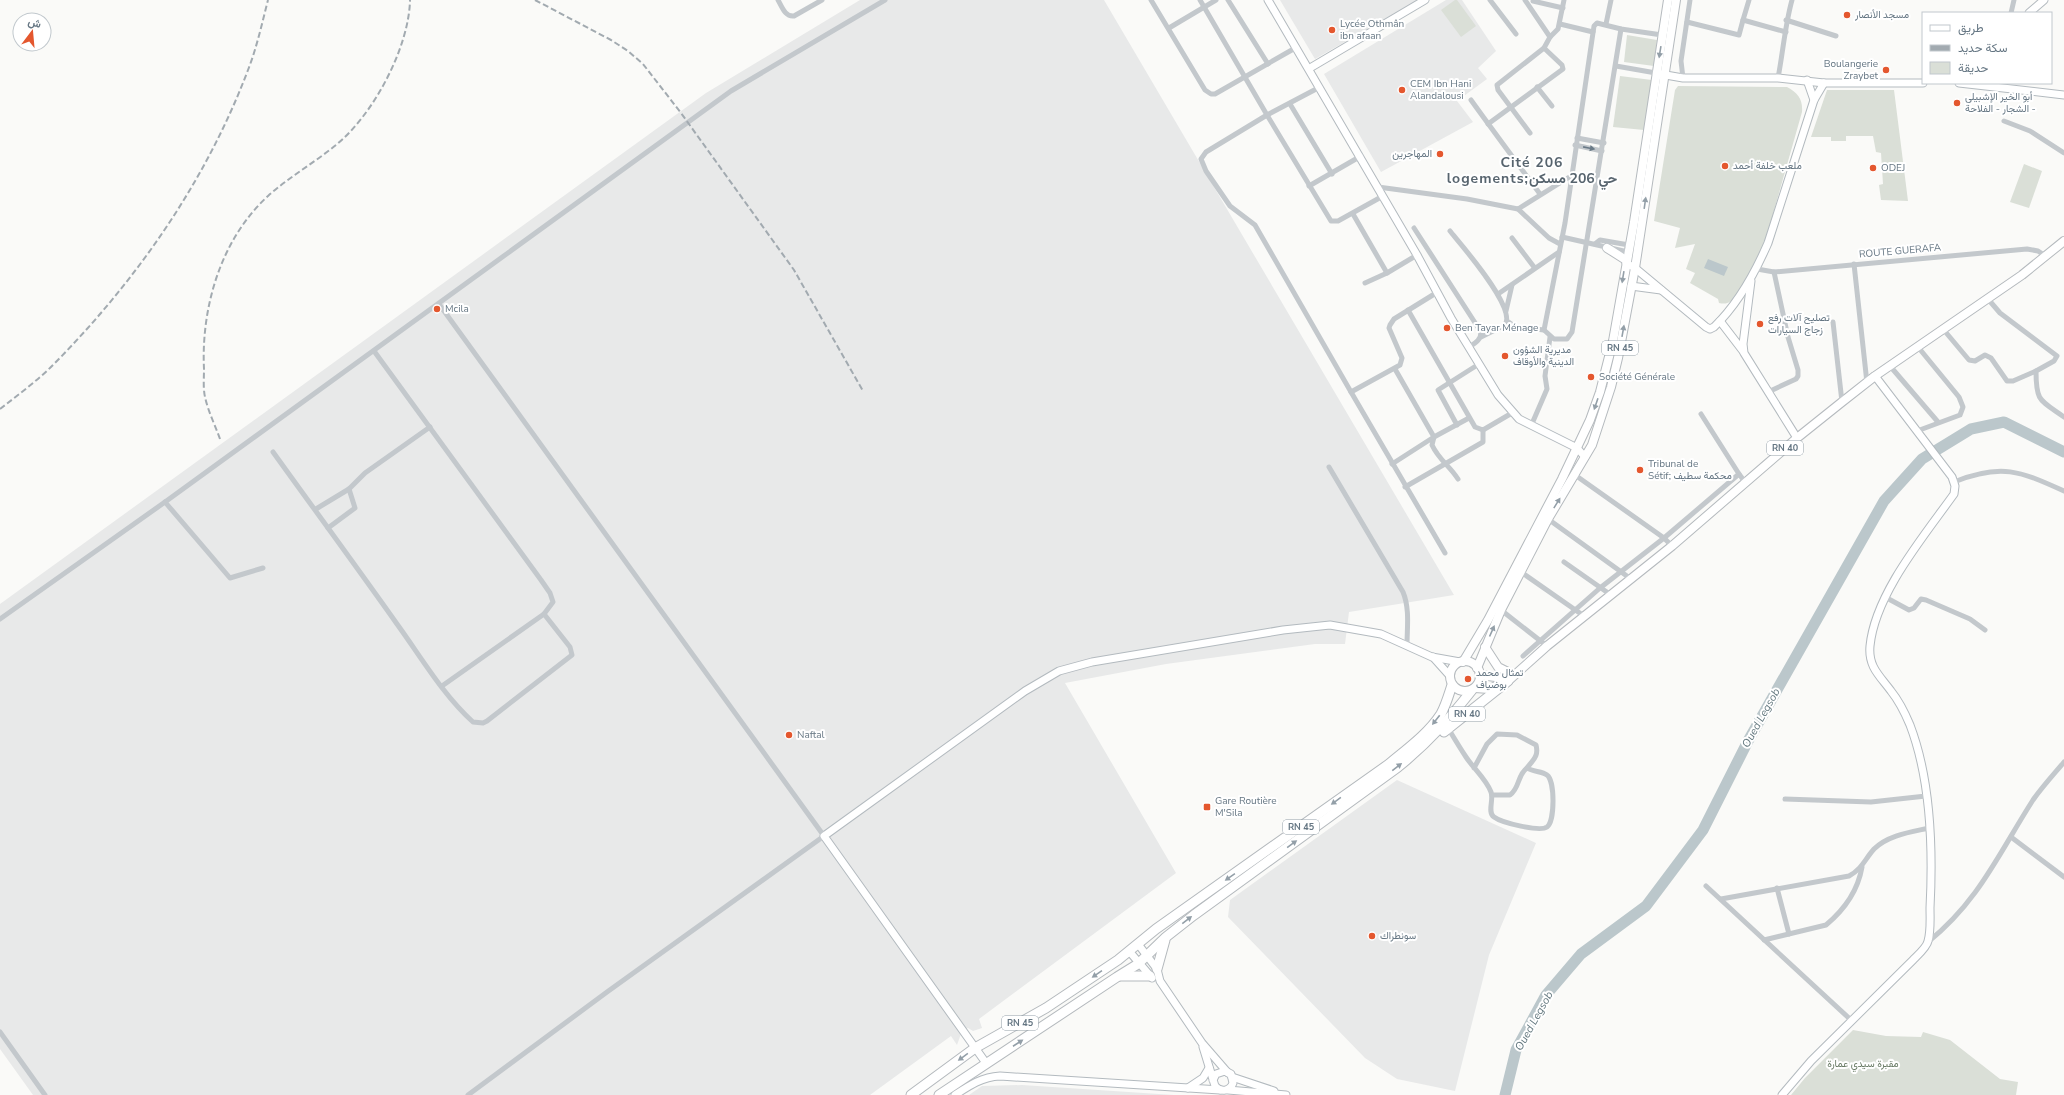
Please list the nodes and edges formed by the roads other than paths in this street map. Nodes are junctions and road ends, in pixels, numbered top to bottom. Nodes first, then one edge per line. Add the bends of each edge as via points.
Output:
1 (778, 0) edge
2 (822, 0) edge
3 (884, 0) edge
4 (1151, 0) edge
5 (1200, 0) edge
6 (1216, 0) edge
7 (1228, 0) edge
8 (1268, 0) edge
9 (1425, 0) edge
10 (1490, 0) edge
11 (1525, 0) edge
12 (1564, 0) edge
13 (1611, 0) edge
14 (1668, 0) edge
15 (1676, 0) edge
16 (1690, 0) edge
17 (1749, 0) edge
18 (1792, 0) edge
19 (2014, 0) edge
20 (2044, 0) edge
21 (1533, 1) edge
22 (1204, 7) junction
23 (1563, 8) junction
24 (2011, 12) edge
25 (2030, 12) edge
26 (1743, 20) junction
27 (1786, 20) junction
28 (1687, 22) junction
29 (1560, 24) junction
30 (1606, 24) junction
31 (1169, 28) junction
32 (1621, 29) junction
33 (1593, 32) junction
34 (1786, 32) junction
35 (1516, 34) dead end
36 (1662, 35) junction
37 (1836, 36) dead end
38 (1550, 37) junction
39 (1297, 47) junction
40 (1544, 48) junction
41 (1268, 64) junction
42 (1616, 66) junction
43 (1310, 68) junction
44 (1660, 74) junction
45 (1244, 77) junction
46 (1683, 78) junction
47 (1778, 78) junction
48 (1807, 80) junction
49 (1824, 83) junction
50 (1922, 83) edge
51 (1968, 84) edge
52 (1320, 87) junction
53 (1537, 87) junction
54 (2064, 95) edge
55 (1471, 100) dead end
56 (1814, 100) junction
57 (1290, 104) junction
58 (1552, 106) dead end
59 (1511, 107) junction
60 (1267, 115) junction
61 (2004, 121) dead end
62 (1488, 124) junction
63 (1530, 133) dead end
64 (1577, 138) junction
65 (1604, 143) junction
66 (1575, 146) junction
67 (1602, 151) junction
68 (2064, 153) edge
69 (1361, 156) junction
70 (1332, 174) junction
71 (1571, 176) junction
72 (1309, 186) junction
73 (1378, 188) junction
74 (1540, 194) junction
75 (1383, 196) junction
76 (1518, 209) junction
77 (1353, 214) junction
78 (1414, 228) dead end
79 (1450, 231) dead end
80 (1562, 237) junction
81 (1512, 238) dead end
82 (2064, 241) edge
83 (1588, 243) junction
84 (1560, 244) junction
85 (1594, 244) junction
86 (1606, 248) joint
87 (1559, 252) junction
88 (1418, 255) junction
89 (1627, 255) junction
90 (2044, 255) junction
91 (1854, 264) junction
92 (1534, 267) junction
93 (1635, 268) junction
94 (1757, 269) junction
95 (1774, 272) junction
96 (1388, 273) junction
97 (1751, 279) junction
98 (1364, 283) dead end
99 (1512, 285) junction
100 (1631, 286) junction
101 (1661, 290) junction
102 (1436, 293) junction
103 (1498, 294) junction
104 (1988, 299) junction
105 (440, 304) junction
106 (1408, 310) junction
107 (1506, 311) junction
108 (1507, 321) junction
109 (1720, 321) junction
110 (1833, 322) dead end
111 (1943, 329) junction
112 (1544, 330) junction
113 (1481, 336) junction
114 (1550, 337) junction
115 (1469, 347) junction
116 (1918, 347) junction
117 (374, 351) junction
118 (1744, 352) junction
119 (1478, 364) junction
120 (1890, 366) junction
121 (1395, 369) junction
122 (2036, 371) junction
123 (1875, 376) junction
124 (1449, 382) junction
125 (1867, 383) junction
126 (1350, 392) junction
127 (1768, 392) junction
128 (1842, 402) junction
129 (1512, 413) junction
130 (1701, 414) dead end
131 (2064, 417) edge
132 (1469, 418) junction
133 (1938, 422) junction
134 (1457, 425) junction
135 (1530, 426) junction
136 (430, 427) junction
137 (1483, 430) junction
138 (1917, 430) junction
139 (1434, 437) junction
140 (1797, 438) junction
141 (1577, 448) junction
142 (273, 452) dead end
143 (1585, 457) junction
144 (1392, 464) junction
145 (1444, 464) junction
146 (1328, 467) dead end
147 (1575, 474) junction
148 (1739, 474) junction
149 (1458, 479) dead end
150 (1745, 482) junction
151 (1954, 482) junction
152 (1405, 487) junction
153 (349, 489) junction
154 (2064, 491) edge
155 (165, 502) junction
156 (1705, 504) junction
157 (316, 509) junction
158 (1711, 513) junction
159 (1548, 519) junction
160 (328, 528) junction
161 (1664, 538) junction
162 (1672, 546) junction
163 (1445, 553) dead end
164 (1564, 562) dead end
165 (263, 568) dead end
166 (1622, 571) junction
167 (1521, 572) junction
168 (1631, 579) junction
169 (1600, 588) junction
170 (1611, 595) junction
171 (1885, 597) junction
172 (1576, 609) junction
173 (1501, 610) junction
174 (544, 614) junction
175 (1584, 616) junction
176 (0, 619) edge
177 (1985, 630) dead end
178 (1544, 643) junction
179 (1407, 645) junction
180 (1485, 647) junction
181 (1523, 656) dead end
182 (1432, 657) junction
183 (1461, 662) junction
184 (1479, 671) junction
185 (1513, 675) junction
186 (1451, 681) junction
187 (442, 686) junction
188 (1474, 689) junction
189 (1448, 728) junction
190 (1425, 746) junction
191 (2064, 762) edge
192 (1474, 768) junction
193 (1527, 768) junction
194 (1492, 796) junction
195 (1926, 796) junction
196 (1785, 799) dead end
197 (1929, 828) junction
198 (824, 836) junction
199 (2011, 837) junction
200 (1862, 868) junction
201 (2064, 877) edge
202 (1706, 886) dead end
203 (1777, 888) junction
204 (1721, 899) junction
205 (1789, 934) junction
206 (1166, 937) junction
207 (1764, 940) junction
208 (1928, 942) junction
209 (1138, 944) junction
210 (1128, 951) junction
211 (1148, 956) junction
212 (1138, 964) junction
213 (1157, 969) junction
214 (1150, 976) junction
215 (1117, 977) junction
216 (1160, 981) junction
217 (1851, 1020) junction
218 (0, 1032) edge
219 (1202, 1043) junction
220 (976, 1048) junction
221 (986, 1063) junction
222 (1209, 1068) junction
223 (1230, 1075) junction
224 (1213, 1080) junction
225 (1187, 1089) junction
226 (1225, 1091) edge
227 (45, 1095) edge
228 (468, 1095) edge
229 (911, 1095) edge
230 (939, 1095) edge
231 (955, 1095) edge
232 (1285, 1095) edge
233 (1782, 1095) edge

1 - 2 street via 790,17
3 - 105 street via 731,91
4 - 31 street
5 - 22 street
6 - 22 street
7 - 41 street
8 - 39 street
9 - 43 street
10 - 35 street
11 - 38 street
12 - 23 street
13 - 30 street
14 - 36 main road, RN 45
15 - 44 main road, RN 45
16 - 28 street
17 - 26 street
18 - 27 street
19 - 24 street
20 - 25 street
21 - 23 street
22 - 31 street
22 - 45 street
23 - 29 street
26 - 28 street via 1739,35
26 - 34 street
27 - 34 street
27 - 37 street
28 - 46 street via 1681,61
29 - 33 street
29 - 38 street
30 - 32 street
30 - 33 street via 1595,24
31 - 45 street via 1207,93 1215,94
32 - 36 street
32 - 42 street
33 - 64 street
34 - 47 street
36 -> 44 main road, RN 45
38 - 40 street
39 - 41 street
39 - 43 street
40 - 53 street via 1563,67
40 - 59 street via 1498,83 1498,90
41 - 45 street
42 - 44 street
42 - 65 street
43 - 52 street
44 - 46 street
44 - 89 main road, RN 45
93 -> 44 main road, RN 45
45 - 60 street
46 - 47 street
47 - 48 street
48 - 49 street
48 - 56 street
49 - 50 street
49 - 56 street
51 - 54 street
52 - 57 street
52 - 69 street
53 - 58 street
53 - 59 street
55 - 62 street
56 - 94 street via 1768,243
57 - 60 street
57 - 70 street
59 - 62 street
59 - 63 street
60 - 72 street
60 - 126 street via 1206,152 1201,159 1206,171 1230,206 1255,225
61 - 68 street via 2030,130
62 - 74 street
64 - 65 street
64 - 66 street
65 - 67 street
66 -> 67 street
66 - 71 street
67 - 83 street
69 - 70 street
69 - 73 street
70 - 72 street
71 - 74 street
71 - 80 street
72 - 77 street via 1331,221 1338,221
73 - 75 street
73 - 76 street via 1467,199
74 - 76 street
75 - 77 street
75 - 88 street
76 - 84 street via 1548,238
77 - 96 street
78 - 113 street
79 - 103 street
80 - 83 street
80 - 84 street
81 - 92 street
82 - 90 main road, RN 40
83 - 85 street
83 - 114 street via 1572,332 1567,339 1558,340
84 - 87 street
85 - 86 street
85 - 89 street via 1600,240
86 - 89 main road
87 - 92 street
87 - 112 street
88 - 96 street
88 - 102 street
89 - 93 street
89 -> 141 main road, RN 45 via 1608,365 1590,420
90 - 91 street, ROUTE GUERAFA via 2028,249
90 - 104 main road, RN 40
91 - 95 street, ROUTE GUERAFA
91 - 125 street
92 - 99 street
93 - 100 main road, RN 45
93 - 101 street
94 - 95 street, ROUTE GUERAFA
94 - 97 street
95 - 127 street via 1786,329 1799,373 1796,379
96 - 98 street
97 - 109 street
97 - 118 street
99 - 103 street
99 - 107 street
100 - 101 street
143 -> 100 main road, RN 45 via 1596,433 1615,372
101 - 109 street via 1676,305 1706,327 1713,328
102 - 106 street
102 - 115 street
103 - 107 street
104 - 111 main road, RN 40
104 - 122 street via 2000,313 2056,354 2056,360
105 - 117 street
105 - 198 street
106 - 121 street via 1390,324 1402,358 1402,363
106 - 124 street
107 - 108 street
108 - 112 street via 1516,327
108 - 113 street via 1505,325
109 - 118 street
110 - 128 street
111 - 116 main road, RN 40
111 - 122 street via 1969,360 1975,361 1985,355 1991,358 2007,381
112 - 114 street
113 - 115 street
114 - 135 street via 1545,396
115 - 119 street
116 - 120 main road, RN 40
116 - 133 street via 1962,403 1960,415
117 - 136 street
117 - 155 street
118 - 127 street
119 - 124 street
119 - 129 street
120 - 123 main road, RN 40
120 - 133 street
121 - 126 street
121 - 139 street
122 - 131 street via 2038,396
123 - 125 main road, RN 40
123 - 138 street
124 - 132 street
124 - 134 street via 1438,390
125 - 128 main road, RN 40
126 - 144 street
127 - 140 street
128 - 140 main road, RN 40
129 - 135 street
129 - 137 street
130 - 148 street
132 - 134 street
132 - 137 street via 1477,428
133 - 138 street
134 - 139 street
135 - 141 street
136 - 153 street via 365,473
136 - 174 street via 550,593 553,602
137 - 145 street via 1483,442
138 - 151 street
139 - 144 street
139 - 145 street via 1432,445
140 - 150 main road, RN 40
141 - 143 street
141 - 183 main road, RN 45 via 1508,583
142 - 157 street
143 - 147 main road, RN 45
144 - 152 street
145 - 149 street
145 - 152 street
146 - 179 street via 1403,592 1408,616
159 -> 147 main road, RN 45
147 - 161 street
148 - 150 street
148 - 156 street
150 - 158 main road, RN 40
151 - 154 street via 1973,474 2003,470 2018,473
151 - 171 street via 1954,494
152 - 163 street
153 - 157 street
153 - 160 street via 355,508
155 - 165 street via 230,578
155 - 176 street
156 - 158 street
156 - 161 street
157 - 160 street
158 - 162 main road, RN 40
159 - 166 street
159 - 167 main road, RN 45
160 - 187 street
161 - 162 street
161 - 166 street
162 - 168 main road, RN 40
164 - 169 street
166 - 168 street
166 - 169 street
167 - 172 street
167 - 173 main road, RN 45
168 - 170 main road, RN 40
169 - 170 street
169 - 172 street
170 - 175 main road, RN 40
171 - 177 street via 1909,610 1924,599 1970,619
171 - 195 street via 1876,620 1870,656 1874,671 1898,701 1910,726 1918,752
172 - 175 street
172 - 178 street
173 - 178 street
180 -> 173 main road, RN 45
174 - 187 street
174 - 187 street via 570,647 572,655 487,721 478,724 473,722
175 - 178 main road, RN 40
178 - 181 street
178 - 185 main road, RN 40
179 - 182 street
179 - 198 street via 1381,634 1330,625 1104,660 1059,671 1025,691
180 - 184 main road, RN 45
180 - 185 main road via 1498,667
182 - 183 street
182 - 186 street
183 - 184 main road via 1471,663
183 - 186 main road via 1453,668
184 - 185 main road via 1503,678
184 - 188 main road
185 - 188 main road via 1489,689
185 - 189 highway, RN 40
186 - 188 main road via 1459,690
186 -> 209 highway, RN 45 via 1441,713 1395,760
188 - 190 highway, RN 45
189 - 190 highway, RN 40
189 - 192 street
206 -> 190 highway, RN 45
191 - 199 street via 2034,799
192 - 193 street via 1492,738 1504,732 1517,735 1536,745 1538,751 1535,759
192 - 194 street
193 - 194 street via 1522,772 1516,790 1510,795
193 - 194 street via 1546,774 1550,780 1553,802 1551,822 1548,826 1540,829 1499,820 1491,813
195 - 196 street via 1871,802
195 - 197 street
197 - 200 street via 1902,834 1881,844 1868,856
197 - 208 street via 1931,867
198 - 220 street
198 - 228 street
199 - 201 street
199 - 208 street via 1971,900
200 - 203 street via 1849,876
200 - 205 street via 1860,880 1853,893 1834,918 1826,925
202 - 204 street
203 - 204 street
203 - 205 street
204 - 207 street
205 - 207 street
206 - 211 highway, RN 45
206 - 213 highway
207 - 217 street
208 - 217 street
209 - 210 highway, RN 45
209 - 211 street
210 - 212 street
210 -> 220 highway, RN 45 via 1046,1008
211 - 212 highway, RN 45
211 - 213 street
212 - 214 street
212 - 215 highway, RN 45
213 - 216 street
214 - 215 highway
214 - 216 street
221 -> 215 highway, RN 45
216 - 219 street
217 - 233 street
218 - 227 street
219 - 222 street
219 - 223 street
220 - 221 street
220 -> 229 highway, RN 45
221 - 230 highway, RN 45
222 - 224 street
222 - 225 street via 1203,1078
223 - 224 street via 1219,1072
223 - 226 street via 1233,1083
223 - 232 street
224 - 226 street via 1215,1086
225 - 226 street
225 - 231 street via 1000,1076 975,1082
226 - 232 street

